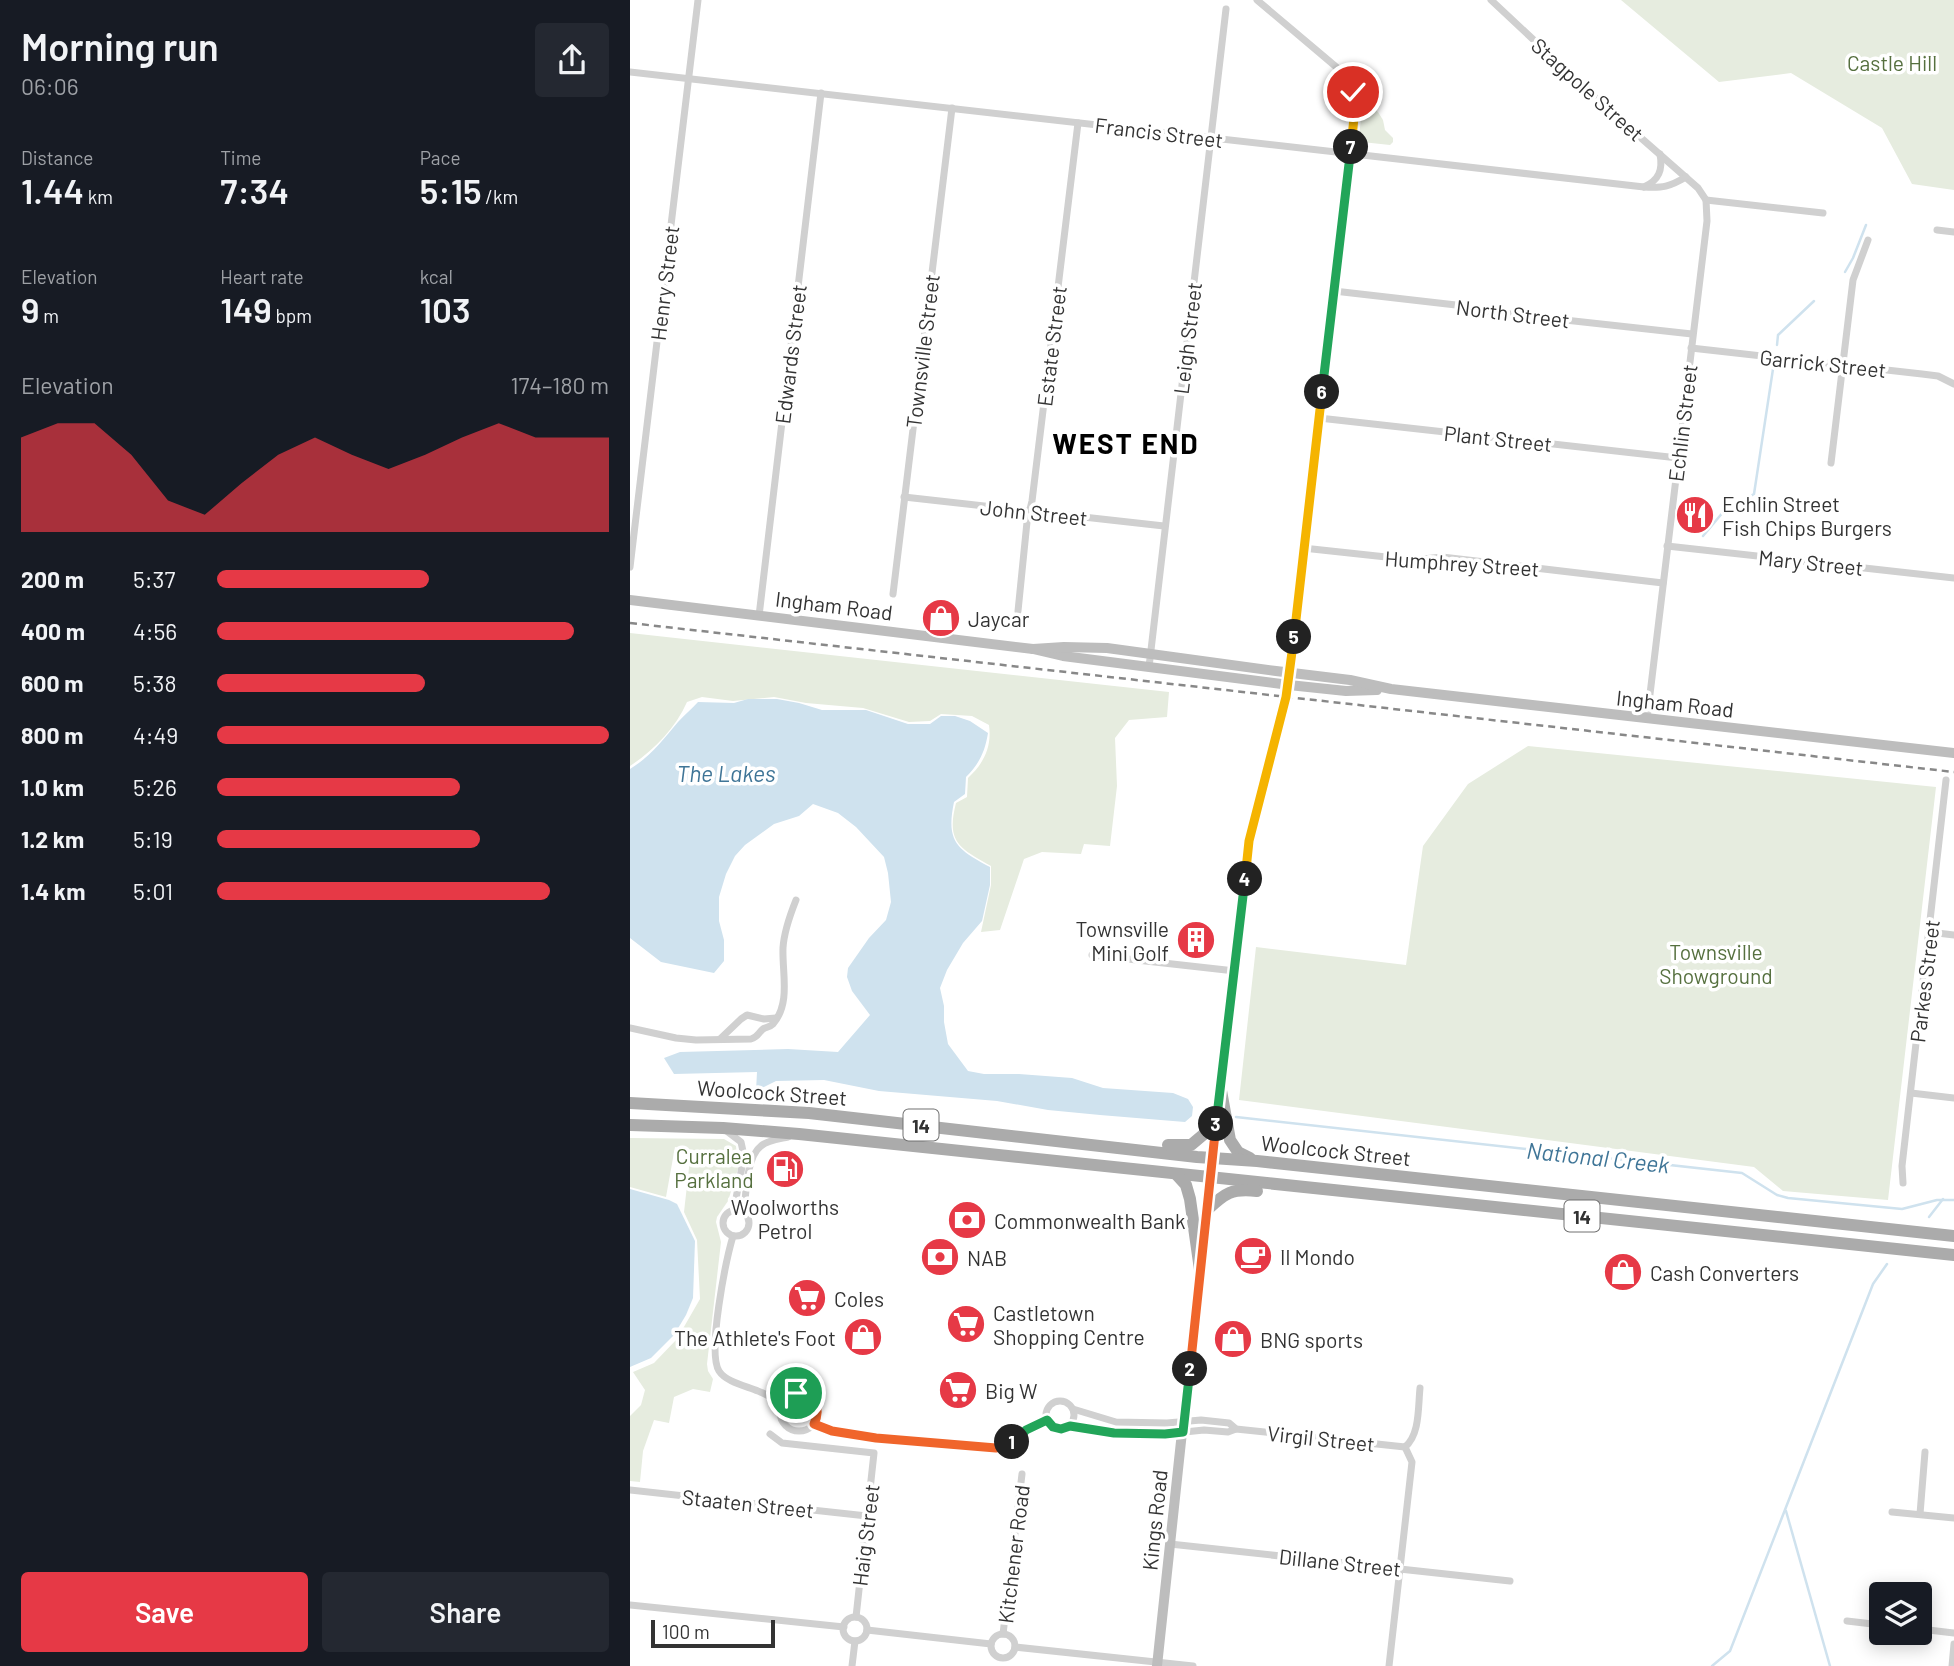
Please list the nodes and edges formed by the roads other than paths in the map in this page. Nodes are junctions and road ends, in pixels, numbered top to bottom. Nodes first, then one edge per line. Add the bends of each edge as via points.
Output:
1 (698, 0) edge
2 (1257, 0) edge
3 (1491, 0) edge
4 (1226, 9) dead end
5 (630, 72) edge
6 (689, 79) junction
7 (821, 93) junction
8 (952, 108) junction
9 (1078, 123) junction
10 (1212, 138) junction
11 (1350, 154) junction
12 (1659, 154) junction
13 (1686, 177) junction
14 (1644, 187) junction
15 (1706, 200) junction
16 (1823, 213) dead end
17 (1937, 230) dead end
18 (1954, 232) edge
19 (1868, 240) dead end
20 (1334, 290) junction
21 (1692, 334) junction
22 (1691, 348) junction
23 (1843, 365) junction
24 (1954, 384) edge
25 (1319, 418) junction
26 (1678, 458) junction
27 (1831, 463) dead end
28 (904, 497) junction
29 (1029, 511) junction
30 (1164, 526) junction
31 (1667, 546) junction
32 (1303, 548) junction
33 (630, 567) edge
34 (1954, 578) edge
35 (1663, 583) junction
36 (893, 594) dead end
37 (630, 600) edge
38 (1018, 611) dead end
39 (759, 616) junction
40 (1033, 649) junction
41 (1150, 654) junction
42 (1149, 667) junction
43 (1291, 673) junction
44 (1289, 685) junction
45 (1391, 689) junction
46 (1647, 719) junction
47 (1954, 753) edge
48 (1946, 780) dead end
49 (796, 900) dead end
50 (1929, 932) junction
51 (1954, 935) edge
52 (1092, 955) dead end
53 (1235, 971) junction
54 (759, 1018) junction
55 (776, 1018) junction
56 (739, 1023) junction
57 (630, 1028) edge
58 (762, 1029) junction
59 (720, 1039) junction
60 (747, 1039) junction
61 (1220, 1085) junction
62 (1911, 1093) junction
63 (1954, 1098) edge
64 (630, 1103) edge
65 (1216, 1124) junction
66 (630, 1125) edge
67 (723, 1128) junction
68 (799, 1134) junction
69 (1091, 1145) junction
70 (1212, 1158) junction
71 (1257, 1161) junction
72 (1176, 1174) junction
73 (1210, 1178) junction
74 (1903, 1182) dead end
75 (1446, 1203) junction
76 (734, 1209) junction
77 (1206, 1210) junction
78 (744, 1212) junction
79 (733, 1236) junction
80 (1954, 1236) edge
81 (1954, 1255) edge
82 (1200, 1270) junction
83 (1420, 1388) dead end
84 (782, 1404) junction
85 (1073, 1409) junction
86 (1047, 1420) junction
87 (814, 1424) junction
88 (1070, 1426) junction
89 (1183, 1427) junction
90 (769, 1434) dead end
91 (1405, 1447) junction
92 (1925, 1452) dead end
93 (1022, 1474) dead end
94 (630, 1490) edge
95 (1892, 1512) dead end
96 (1920, 1514) junction
97 (867, 1516) junction
98 (1954, 1518) edge
99 (1170, 1544) junction
100 (1399, 1568) junction
101 (1510, 1581) dead end
102 (630, 1605) edge
103 (856, 1617) junction
104 (1847, 1621) dead end
105 (1869, 1624) edge
106 (844, 1627) junction
107 (867, 1630) junction
108 (1932, 1630) edge
109 (1954, 1633) edge
110 (1003, 1634) junction
111 (855, 1640) junction
112 (991, 1644) junction
113 (1954, 1644) edge
114 (1015, 1647) junction
115 (1002, 1662) edge
116 (1157, 1664) edge
117 (852, 1666) edge
118 (1193, 1666) edge
119 (1389, 1666) edge
120 (1952, 1666) edge

1 - 6 street, Henry Street
2 - 11 street via 1341,71 1350,84 1354,99
3 - 12 street, Stagpole Street
4 - 10 street, Leigh Street
5 - 6 street, Francis Street
6 - 7 street, Francis Street
6 - 33 street, Henry Street
7 - 8 street, Francis Street
7 - 39 street, Edwards Street
8 - 9 street, Francis Street
8 - 28 street, Townsville Street
9 - 10 street, Francis Street
9 - 29 street, Estate Street
10 - 11 street, Francis Street
10 - 30 street, Leigh Street
11 - 14 street, Francis Street
11 - 20 street
12 - 13 street, Stagpole Street
12 - 14 street via 1658,178
13 - 14 street, Francis Street via 1671,186
13 - 15 street
15 - 16 street
15 - 21 street, Echlin Street
17 - 18 street
19 - 23 street via 1853,280
20 - 21 street, North Street
20 - 25 street
21 - 22 street, Echlin Street
22 - 23 street, Garrick Street
22 - 26 street, Echlin Street
23 - 24 street, Garrick Street via 1938,376
23 - 27 street
25 - 26 street, Plant Street
25 - 32 street
26 - 31 street, Echlin Street
28 - 29 street, John Street
28 - 36 street, Townsville Street
29 - 30 street, John Street
29 - 38 street, Estate Street
30 - 41 street, Leigh Street
31 - 34 street, Mary Street
31 - 35 street, Echlin Street
32 - 35 street, Humphrey Street via 1413,560 1443,557
32 - 43 street
35 - 46 street, Echlin Street
37 - 39 main road, Ingham Road
39 - 40 main road, Ingham Road
40 - 41 main road, Ingham Road via 1090,647
40 - 42 main road, Ingham Road
41 - 42 street, Leigh Street
41 - 43 main road, Ingham Road
42 - 44 main road, Ingham Road
43 - 44 main road, Kings Road
43 - 45 main road, Ingham Road
44 - 45 main road, Ingham Road via 1346,691
44 - 53 main road, Kings Road via 1249,841
45 - 46 main road, Ingham Road
46 - 47 main road, Ingham Road
48 - 50 street, Parkes Street
49 - 55 street via 786,931 783,1002
50 - 51 street
50 - 62 street, Parkes Street
52 - 53 street
53 - 61 main road, Kings Road
54 - 55 street
54 - 56 street via 747,1015
54 - 58 street
55 - 58 street
56 - 59 street
56 - 60 street via 740,1034
57 - 59 street via 676,1038
58 - 60 street via 755,1038
59 - 60 street
61 - 65 main road, Kings Road
61 - 71 main road via 1230,1140 1238,1152
62 - 63 street
62 - 74 street, Parkes Street
64 - 69 main road, Woolcock Street / 14 via 809,1113
65 - 69 main road via 1186,1146
65 - 70 main road, Kings Road
66 - 67 main road, Woolcock Street / 14
67 - 68 main road, Woolcock Street / 14
67 - 76 street via 741,1142 744,1156
68 - 72 main road, Woolcock Street / 14
68 - 78 street via 757,1150 750,1166
69 - 70 main road, Woolcock Street / 14
70 - 71 main road, Woolcock Street / 14
70 - 73 main road, Kings Road
71 - 80 main road, Woolcock Street / 14
72 - 73 main road, Woolcock Street / 14
72 - 82 main road via 1191,1199
73 - 75 main road, Woolcock Street / 14
73 - 77 main road, Kings Road
75 - 77 main road via 1388,1205 1244,1189 1224,1194
75 - 81 main road, Woolcock Street / 14
76 - 78 street
76 - 79 street via 722,1222
77 - 82 main road, Kings Road
78 - 79 street via 747,1230
79 - 84 street via 725,1265 715,1354 720,1373
82 - 89 main road, Kings Road
83 - 91 street via 1415,1434
84 - 87 street via 781,1417 790,1429 805,1430
84 - 87 street via 796,1393 810,1397 817,1406
85 - 86 street via 1058,1401 1050,1406
85 - 88 street
85 - 89 street via 1116,1422
86 - 87 street via 996,1448 876,1438
86 - 88 street via 1057,1429
88 - 89 street via 1165,1434
89 - 91 street, Virgil Street via 1202,1420 1229,1423 1237,1429
89 - 99 main road, Kings Road
90 - 97 street, Haig Street via 782,1443 874,1453
91 - 100 street via 1412,1462
92 - 96 street
93 - 110 street, Kitchener Road
94 - 97 street, Staaten Street
95 - 96 street
96 - 98 street
97 - 103 street, Haig Street
99 - 100 street, Dillane Street
99 - 116 main road, Kings Road
100 - 101 street, Dillane Street
100 - 119 street
102 - 106 street
103 - 106 street via 848,1619
103 - 107 street via 865,1622
104 - 105 street
106 - 111 street via 846,1636
107 - 111 street
107 - 112 street
108 - 109 street
110 - 112 street
110 - 114 street via 1013,1639
111 - 117 street
112 - 115 street
113 - 120 street
114 - 115 street
114 - 116 street
116 - 118 street

